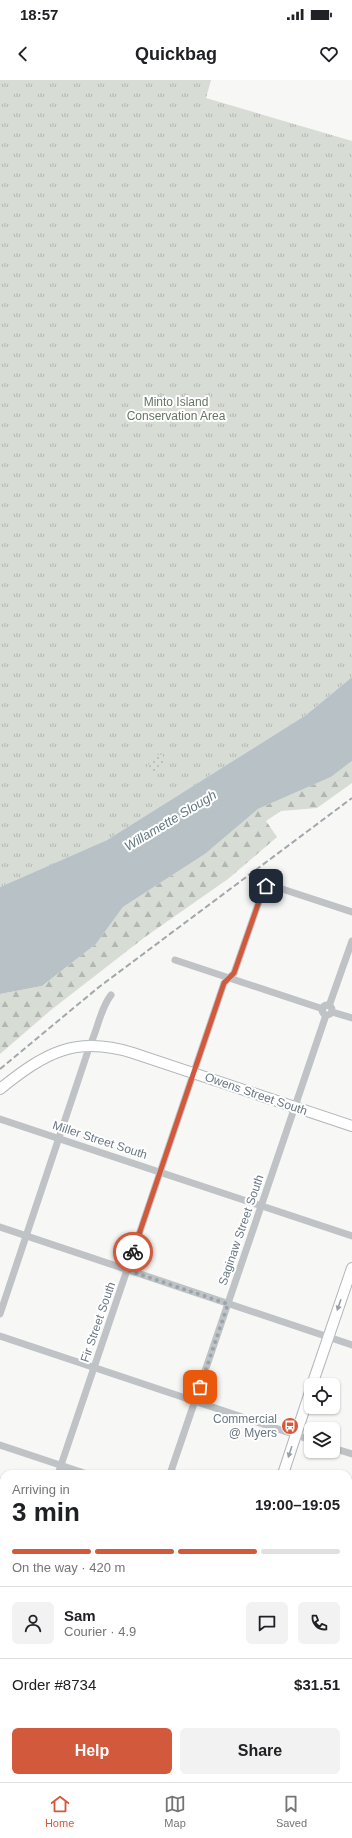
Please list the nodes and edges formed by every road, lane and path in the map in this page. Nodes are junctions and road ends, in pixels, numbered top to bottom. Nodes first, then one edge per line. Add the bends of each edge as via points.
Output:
1 (352, 912) edge
2 (352, 941) edge
3 (176, 960) dead end
4 (229, 977) junction
5 (111, 995) dead end
6 (327, 1010) junction
7 (352, 1018) edge
8 (90, 1045) junction
9 (193, 1073) junction
10 (0, 1088) edge
11 (294, 1107) junction
12 (0, 1118) edge
13 (352, 1126) edge
14 (59, 1138) junction
15 (160, 1171) junction
16 (261, 1205) junction
17 (0, 1227) edge
18 (26, 1236) junction
19 (352, 1236) edge
20 (352, 1268) edge
21 (127, 1270) junction
22 (228, 1304) junction
23 (0, 1314) edge
24 (0, 1336) edge
25 (328, 1337) junction
26 (352, 1345) edge
27 (94, 1367) junction
28 (314, 1378) edge
29 (195, 1401) junction
30 (304, 1410) edge
31 (296, 1435) junction
32 (304, 1438) edge
33 (0, 1445) edge
34 (340, 1450) edge
35 (352, 1454) edge
36 (61, 1465) junction
37 (59, 1470) edge
38 (75, 1470) edge
39 (171, 1470) edge
40 (283, 1470) edge

1 - 4 street, Fir Street South via 273,886 266,886 234,973
2 - 6 street, Saginaw Street South
3 - 4 street
4 - 6 street
4 - 9 street, Fir Street South via 224,983
5 - 8 street
6 - 7 street
6 - 11 street, Saginaw Street South
8 - 9 main road, Owens Street South via 116,1048
8 - 10 main road, Owens Street South via 54,1053
8 - 14 street
9 - 11 main road, Owens Street South
9 - 15 street, Fir Street South
11 - 13 main road, Owens Street South
11 - 16 street, Saginaw Street South
12 - 14 street, Miller Street South
14 - 15 street, Miller Street South
14 - 18 street
15 - 16 street, Miller Street South
15 - 21 street, Fir Street South
16 - 19 street, Miller Street South
16 - 22 street, Saginaw Street South
17 - 18 street
18 - 21 street
18 - 23 street
20 -> 25 main road
21 - 22 street
21 - 27 street, Fir Street South
22 - 25 street
22 - 29 street, Saginaw Street South
24 - 27 street
25 - 26 street
25 - 28 main road
27 - 29 street
27 - 36 street, Fir Street South
29 - 31 street
29 - 39 street, Saginaw Street South
30 - 31 main road
31 - 32 street
31 -> 40 main road
33 - 36 street
34 - 35 street
36 - 37 street, Fir Street South
36 - 38 street

